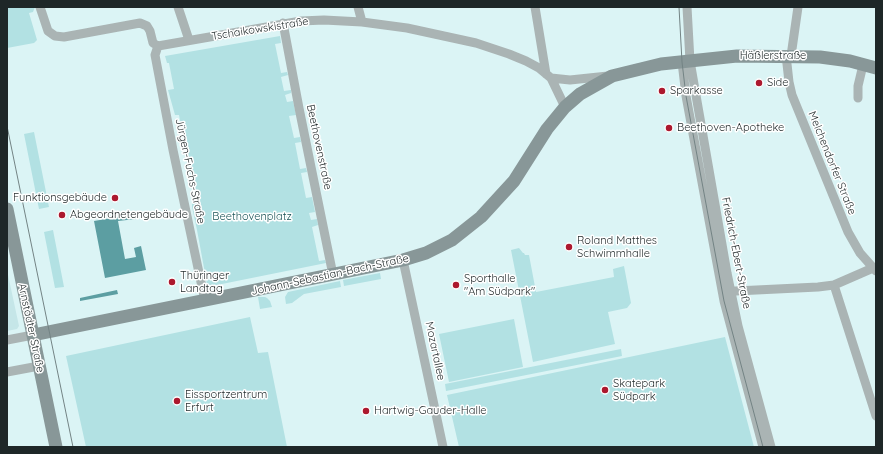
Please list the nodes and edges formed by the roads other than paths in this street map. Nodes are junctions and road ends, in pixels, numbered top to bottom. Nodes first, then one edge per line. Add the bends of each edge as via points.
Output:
1 (40, 7) edge
2 (178, 7) edge
3 (358, 7) edge
4 (535, 7) edge
5 (688, 7) edge
6 (798, 7) edge
7 (362, 22) junction
8 (283, 23) junction
9 (189, 40) junction
10 (158, 46) junction
11 (789, 55) junction
12 (686, 61) junction
13 (863, 65) junction
14 (876, 68) edge
15 (549, 76) junction
16 (612, 76) junction
17 (858, 98) dead end
18 (564, 107) junction
19 (7, 209) edge
20 (403, 260) junction
21 (874, 269) edge
22 (333, 275) junction
23 (834, 285) junction
24 (726, 290) junction
25 (205, 300) junction
26 (32, 335) junction
27 (7, 340) edge
28 (39, 366) junction
29 (7, 372) edge
30 (876, 416) edge
31 (56, 447) edge
32 (443, 447) edge
33 (763, 447) edge
34 (771, 447) edge

1 - 10 street via 48,31 55,36 64,37 140,23 150,31 153,43
2 - 9 street
3 - 7 street
4 - 15 street
5 - 12 street, Friedrich-Ebert-Straße
6 - 11 street, Melchendorfer Straße
7 - 8 street, Tschaikowskistraße via 324,20
7 - 15 street, Tschaikowskistraße via 407,28 476,43 526,61
8 - 9 street, Tschaikowskistraße
8 - 22 street, Beethovenstraße
9 - 10 street, Tschaikowskistraße
10 - 25 street, Jürgen-Fuchs-Straße via 155,55
11 - 12 street, Häßlerstraße via 737,56
11 - 13 street, Häßlerstraße via 830,58
11 - 21 street, Melchendorfer Straße via 789,82 798,112 848,232 860,253
12 - 16 street, Tschaikowskistraße via 640,68
12 - 24 street, Friedrich-Ebert-Straße via 686,96
13 - 14 street, Häßlerstraße
13 - 17 street
15 - 16 street, Tschaikowskistraße via 570,80
15 - 18 street
16 - 18 street, Tschaikowskistraße via 580,94
18 - 20 street, Johann-Sebastian-Bach-Straße via 514,181 480,217 439,248
19 - 26 street, Arnstädter Straße
20 - 22 street, Johann-Sebastian-Bach-Straße
20 - 32 street, Mozartallee
21 - 23 street
22 - 25 street, Johann-Sebastian-Bach-Straße
23 - 24 street
23 - 30 street
24 - 33 street, Friedrich-Ebert-Straße via 730,326
24 - 34 street, Friedrich-Ebert-Straße
25 - 26 street, Johann-Sebastian-Bach-Straße
26 - 27 street
26 - 28 street, Arnstädter Straße
28 - 29 street
28 - 31 street, Arnstädter Straße

